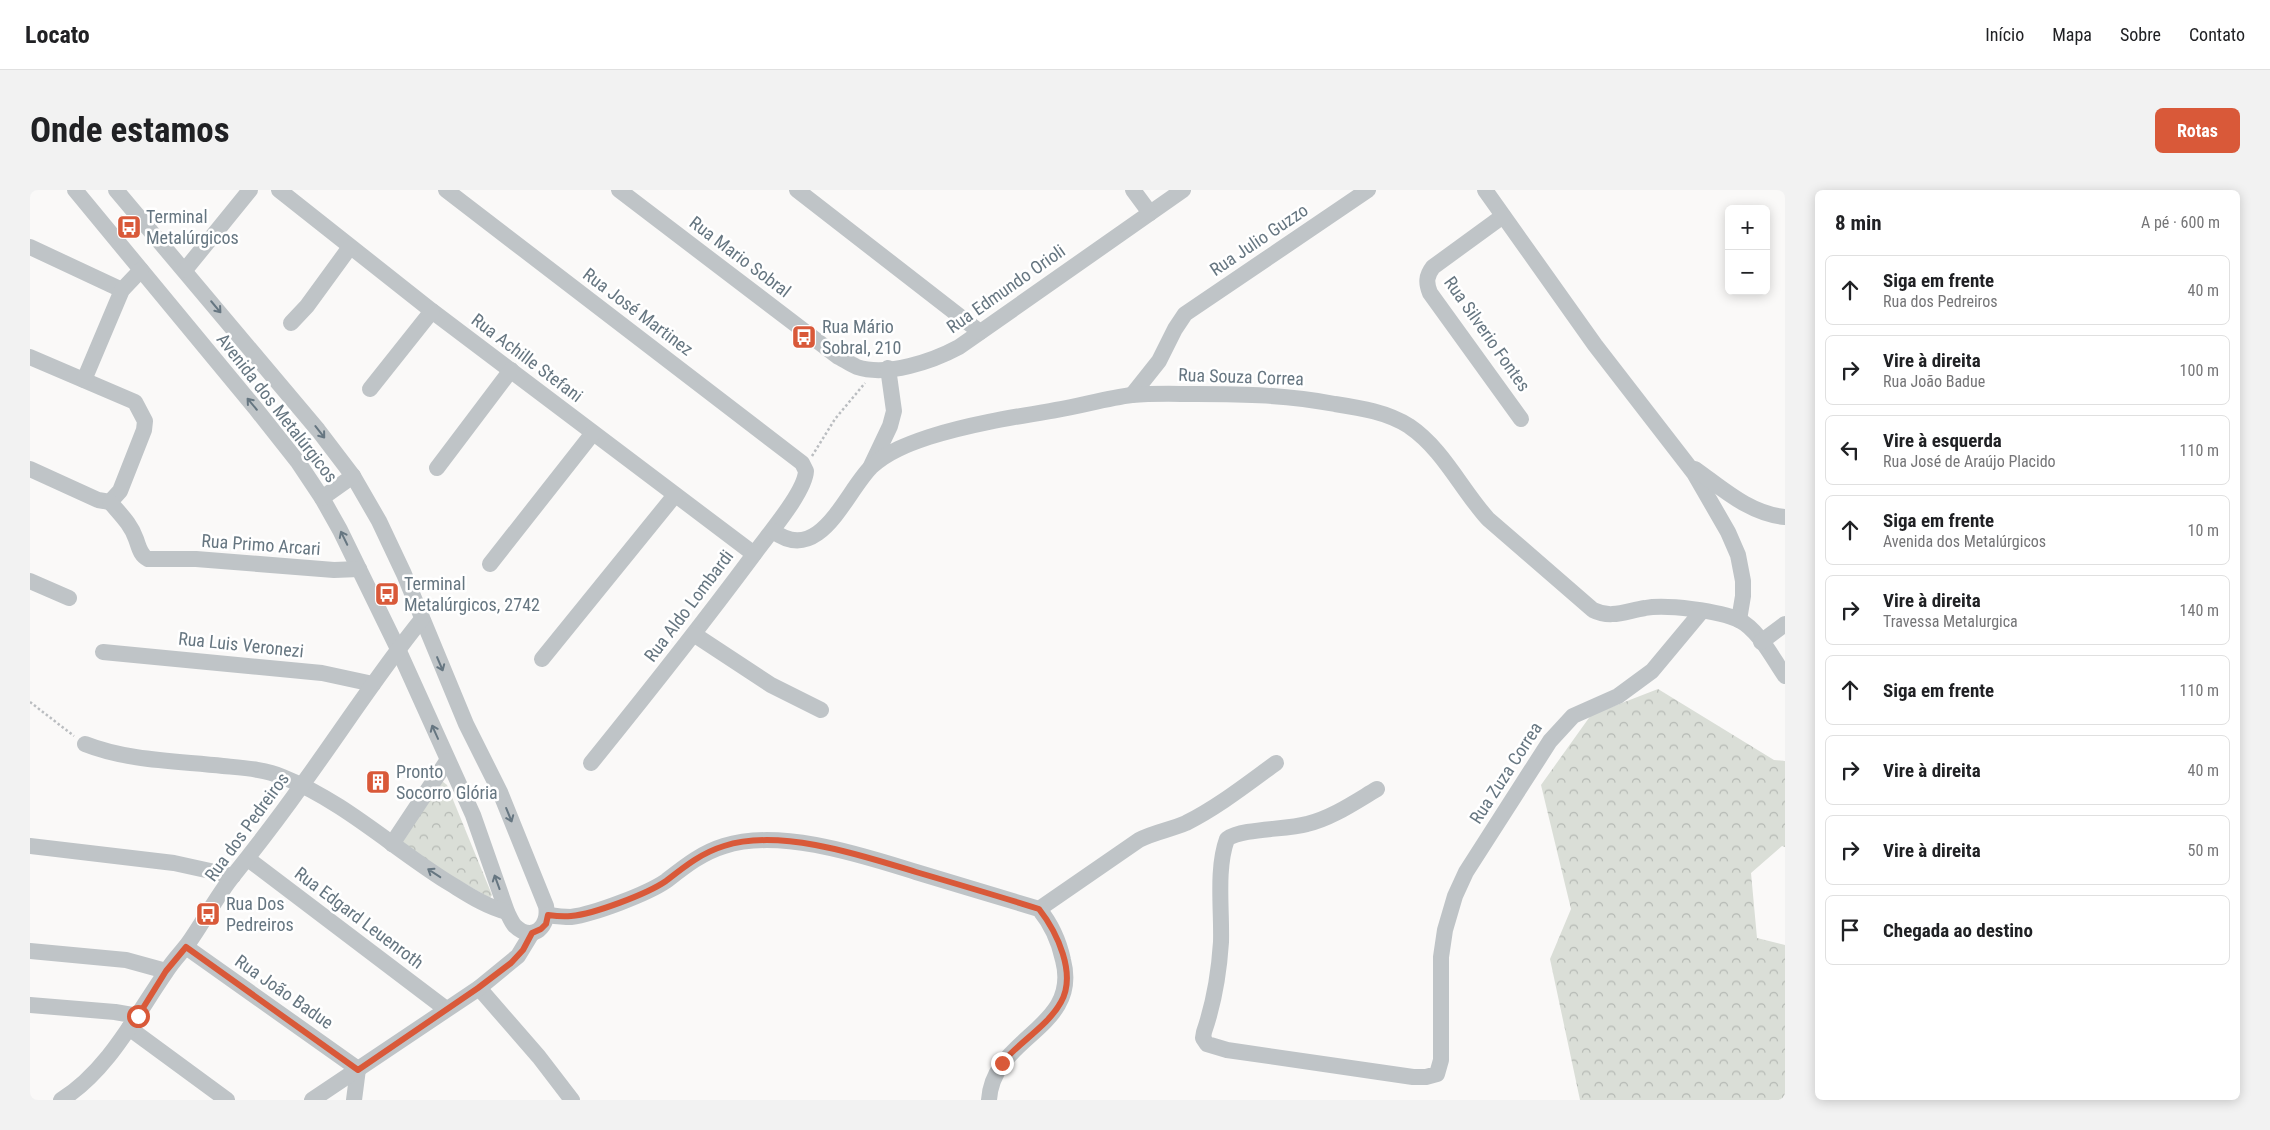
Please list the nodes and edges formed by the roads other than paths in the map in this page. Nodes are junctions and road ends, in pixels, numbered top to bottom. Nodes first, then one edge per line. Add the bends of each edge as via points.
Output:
1 (75, 190) edge
2 (116, 190) edge
3 (250, 190) edge
4 (278, 190) edge
5 (446, 190) edge
6 (619, 190) edge
7 (797, 190) edge
8 (1134, 190) edge
9 (1183, 190) edge
10 (1368, 190) edge
11 (1486, 190) edge
12 (1150, 213) junction
13 (1503, 216) junction
14 (30, 247) edge
15 (350, 247) junction
16 (140, 270) junction
17 (184, 270) junction
18 (122, 290) junction
19 (432, 311) junction
20 (291, 323) dead end
21 (980, 332) junction
22 (837, 356) joint
23 (30, 357) edge
24 (882, 369) junction
25 (511, 370) junction
26 (84, 380) junction
27 (370, 389) dead end
28 (1132, 395) junction
29 (1521, 419) dead end
30 (593, 433) junction
31 (1687, 463) junction
32 (437, 468) dead end
33 (805, 468) joint
34 (870, 468) junction
35 (30, 469) edge
36 (353, 476) junction
37 (675, 495) junction
38 (115, 497) junction
39 (322, 498) junction
40 (1785, 517) edge
41 (773, 530) junction
42 (754, 554) junction
43 (490, 564) dead end
44 (359, 569) junction
45 (30, 581) edge
46 (69, 598) dead end
47 (1702, 611) junction
48 (422, 619) junction
49 (1739, 620) junction
50 (1785, 624) edge
51 (695, 634) junction
52 (1761, 642) junction
53 (398, 649) junction
54 (103, 652) dead end
55 (542, 658) dead end
56 (1785, 676) edge
57 (373, 684) junction
58 (821, 710) dead end
59 (85, 744) road end
60 (447, 760) junction
61 (591, 763) dead end
62 (1276, 764) dead end
63 (302, 785) junction
64 (1377, 790) dead end
65 (392, 844) junction
66 (30, 846) edge
67 (248, 859) junction
68 (233, 876) junction
69 (1039, 909) junction
70 (507, 912) junction
71 (548, 915) junction
72 (532, 933) junction
73 (186, 947) junction
74 (30, 951) edge
75 (166, 971) junction
76 (478, 988) junction
77 (30, 1005) edge
78 (446, 1009) junction
79 (134, 1022) junction
80 (358, 1070) junction
81 (61, 1100) edge
82 (227, 1100) edge
83 (312, 1100) edge
84 (354, 1100) edge
85 (572, 1100) edge
86 (989, 1100) edge

1 - 16 street, Avenida dos Metalúrgicos
2 - 17 street, Avenida dos Metalúrgicos
3 - 17 street
4 - 15 street, Rua Achille Stefani
5 - 33 street, Rua José Martinez
6 - 22 street, Rua Mario Sobral
7 - 21 street
8 - 12 street
9 - 12 street, Rua Edmundo Orioli
10 - 28 street, Rua Julio Guzzo via 1180,320 1159,361
11 - 13 street
12 - 21 street, Rua Edmundo Orioli
13 - 29 street, Rua Silverio Fontes via 1433,267 1427,277 1427,285
13 - 31 street via 1595,345
14 - 18 street
15 - 19 street, Rua Achille Stefani
15 - 20 street via 313,299
16 - 18 street
39 -> 16 street, Avenida dos Metalúrgicos via 256,409
17 -> 36 street, Avenida dos Metalúrgicos
18 - 26 street
19 - 25 street, Rua Achille Stefani
19 - 27 street
21 - 24 street, Rua Edmundo Orioli via 939,357 920,364
22 - 24 street, Rua Edmundo Orioli via 858,367
23 - 26 street
24 - 34 street via 894,411
25 - 30 street, Rua Achille Stefani
25 - 32 street
26 - 38 street via 135,402 145,421
28 - 34 street, Rua Souza Correa via 930,437 902,446
28 - 47 street, Rua Souza Correa via 1266,394 1388,415 1425,439 1488,519 1593,610 1603,615 1661,606
30 - 37 street, Rua Achille Stefani
30 - 43 street
31 - 40 street via 1750,507 1768,516
31 - 49 street via 1738,555 1743,581
33 - 41 street, Rua Aldo Lombardi via 804,481
34 - 41 street, Rua Souza Correa via 841,507 812,538 783,538
35 - 38 street via 98,500
36 - 39 street
36 - 48 street, Avenida dos Metalúrgicos via 379,521
37 - 42 street, Rua Achille Stefani
37 - 55 street
38 - 44 street, Rua Primo Arcari via 143,556 160,560 196,559 288,568
44 -> 39 street, Avenida dos Metalúrgicos
41 - 42 street, Rua Aldo Lombardi
42 - 51 street, Rua Aldo Lombardi
44 - 53 street, Avenida dos Metalúrgicos
45 - 46 street
47 - 49 street, Rua Souza Correa
47 - 64 street, Rua Zuza Correa via 1646,676 1618,696 1574,716 1561,727 1466,872 1445,930 1441,957 1441,1060 1436,1074 1413,1077 1227,1050 1207,1044 1203,1038 1218,971 1221,882 1227,839 1239,833 1310,824
48 - 53 street, Rua dos Pedreiros
48 -> 71 street, Avenida dos Metalúrgicos via 466,724 500,792
49 - 52 street
50 - 52 street
51 - 58 street via 771,685
51 - 61 street, Rua Aldo Lombardi
52 - 56 street
53 - 57 street, Rua dos Pedreiros
60 -> 53 street, Avenida dos Metalúrgicos
54 - 57 street, Rua Luis Veronezi via 322,673
57 - 63 street, Rua dos Pedreiros
59 - 63 street via 108,753 255,769
60 - 65 street
70 -> 60 street, Avenida dos Metalúrgicos via 472,815
62 - 69 street via 1213,808 1184,824 1151,833 1139,840
63 - 65 street
63 - 67 street, Rua dos Pedreiros
70 -> 65 street via 474,898
66 - 68 street via 174,862
67 - 68 street, Rua dos Pedreiros
67 - 78 street, Rua Edgard Leuenroth
68 - 73 street, Rua dos Pedreiros
69 - 71 street via 856,854 819,845 758,840 724,846 687,863 658,885 598,910 569,917
69 - 86 street via 1055,933 1060,948 1065,966 1065,992 1048,1018 1002,1063 990,1088
70 - 72 street, Avenida dos Metalúrgicos via 515,926
71 - 72 street via 546,924
72 - 76 street via 518,956
73 - 75 street, Rua dos Pedreiros
73 - 80 street, Rua João Badue
74 - 75 street via 126,960
75 - 79 street, Rua dos Pedreiros
76 - 78 street
76 - 85 street
77 - 79 street via 115,1012
78 - 80 street
79 - 81 street, Rua dos Pedreiros via 86,1080
79 - 82 street
80 - 83 street
80 - 84 street

